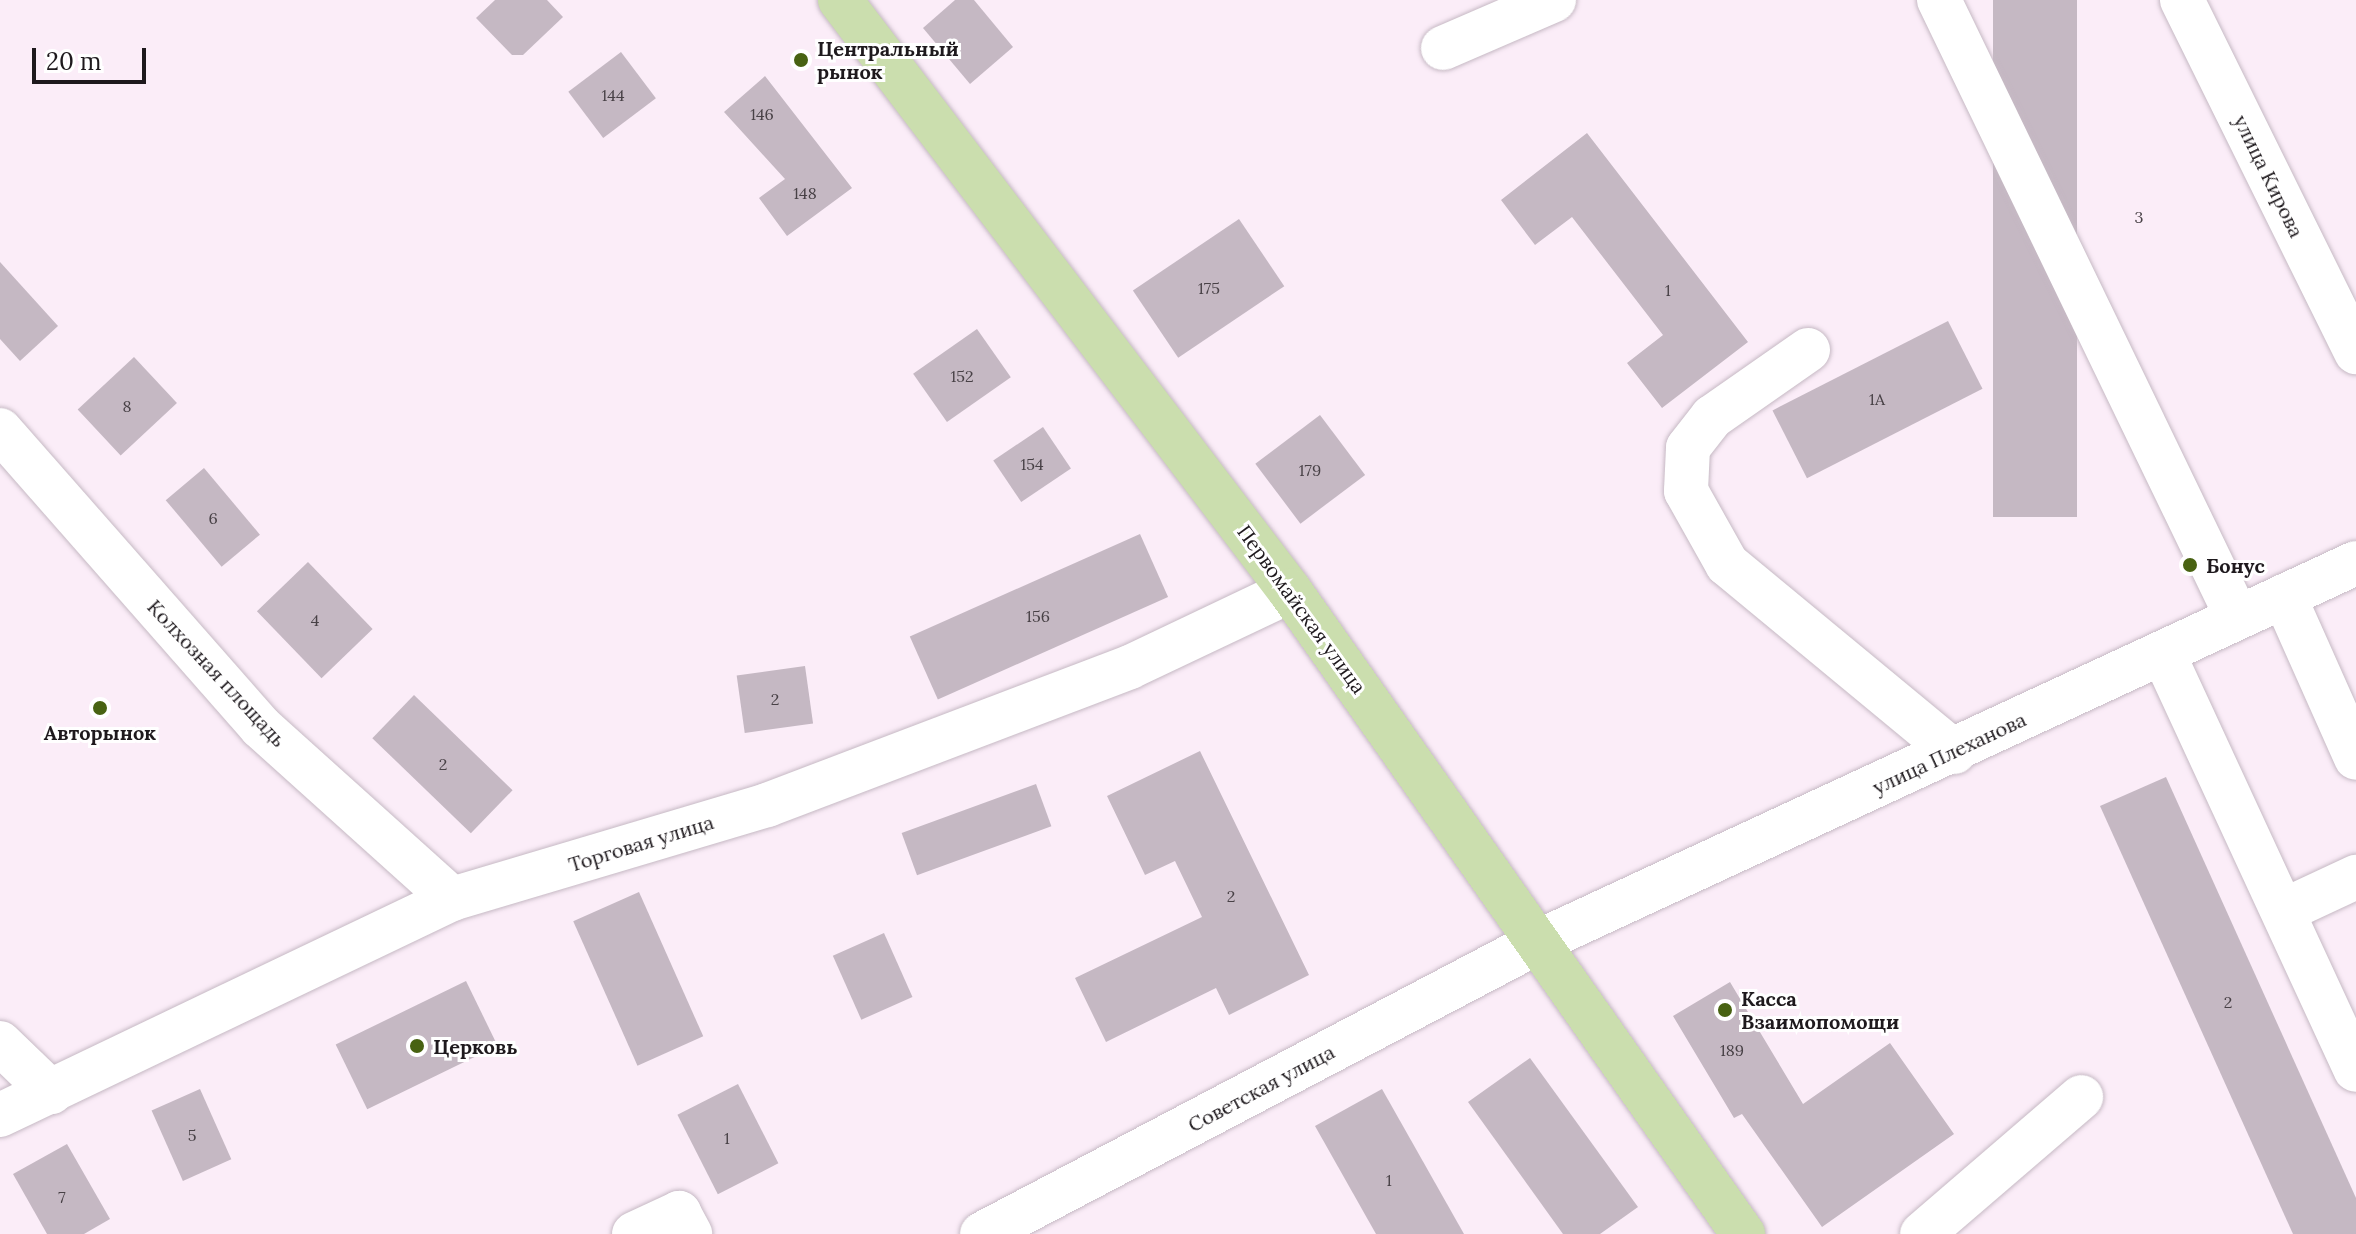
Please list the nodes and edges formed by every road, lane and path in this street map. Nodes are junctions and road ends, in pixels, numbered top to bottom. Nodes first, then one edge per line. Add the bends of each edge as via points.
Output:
1 (840, 0) edge
2 (1554, 0) edge
3 (1939, 0) edge
4 (2182, 0) edge
5 (1443, 48) dead end
6 (1808, 350) dead end
7 (2356, 352) edge
8 (0, 430) edge
9 (2356, 563) edge
10 (1290, 591) junction
11 (2284, 596) junction
12 (2237, 617) junction
13 (2163, 653) junction
14 (1954, 752) junction
15 (2356, 758) edge
16 (2356, 877) edge
17 (452, 899) junction
18 (2283, 911) junction
19 (1540, 941) junction
20 (0, 1043) edge
21 (2356, 1070) edge
22 (51, 1092) junction
23 (2081, 1097) dead end
24 (0, 1115) edge
25 (634, 1234) edge
26 (690, 1234) edge
27 (982, 1234) edge
28 (1743, 1234) edge
29 (1922, 1234) edge

1 - 10 main road, Первомайская улица
2 - 5 street
3 - 12 street
4 - 7 street, улица Кирова
6 - 14 street via 1712,417 1688,448 1686,491 1727,564
8 - 17 street, Колхозная площадь via 261,727
9 - 11 street, улица Плеханова
10 - 17 street, Торговая улица via 1130,667 767,805
10 - 19 main road, Первомайская улица
11 - 12 street, улица Плеханова
11 - 15 street
12 - 13 street, улица Плеханова
13 - 14 street, улица Плеханова
13 - 18 street
14 - 19 street, улица Плеханова
16 - 18 street
17 - 22 street, Торговая улица
18 - 21 street
19 - 27 street, Советская улица
19 - 28 main road, Первомайская улица
20 - 22 street
22 - 24 street, Торговая улица
23 - 29 street
25 - 26 street via 679,1213

